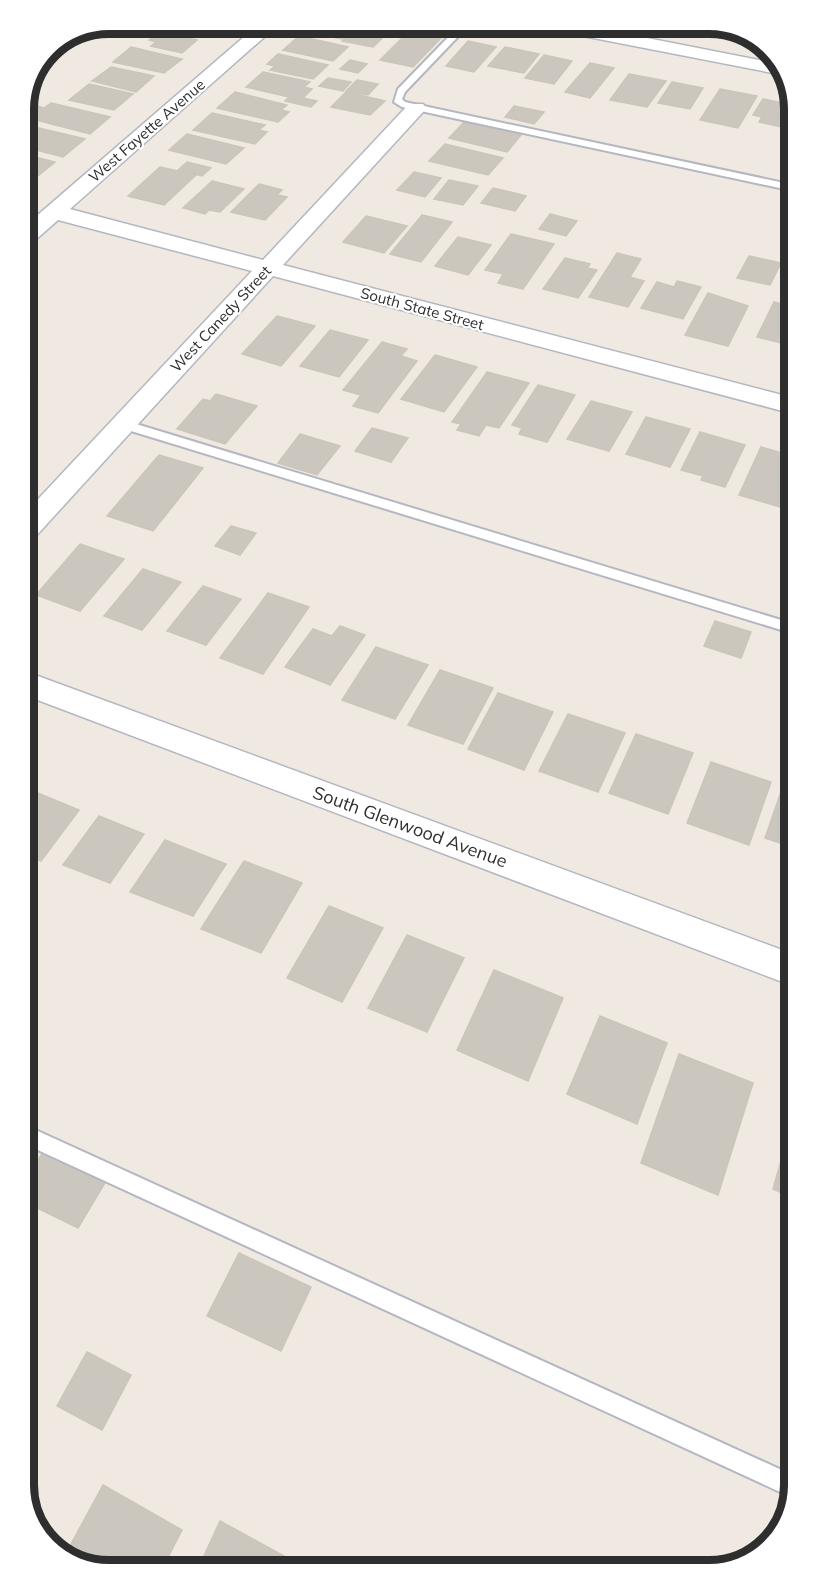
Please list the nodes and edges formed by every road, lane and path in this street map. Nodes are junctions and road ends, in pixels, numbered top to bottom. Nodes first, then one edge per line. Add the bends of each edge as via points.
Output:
1 (258, 34) edge
2 (456, 35) edge
3 (602, 35) edge
4 (772, 69) edge
5 (416, 108) junction
6 (784, 186) edge
7 (54, 212) junction
8 (35, 228) edge
9 (268, 268) junction
10 (784, 403) edge
11 (123, 424) junction
12 (35, 520) edge
13 (784, 626) edge
14 (35, 687) edge
15 (784, 967) edge
16 (34, 1138) edge
17 (784, 1482) edge

1 - 7 street, West Fayette Avenue
2 - 5 lane via 401,91 397,100
3 - 4 street
5 - 6 lane
5 - 9 street, West Canedy Street
7 - 8 street, West Fayette Avenue
7 - 9 street, South State Street
9 - 10 street, South State Street
9 - 11 street, West Canedy Street
11 - 12 street, West Canedy Street
11 - 13 lane
14 - 15 street, South Glenwood Avenue
16 - 17 lane

